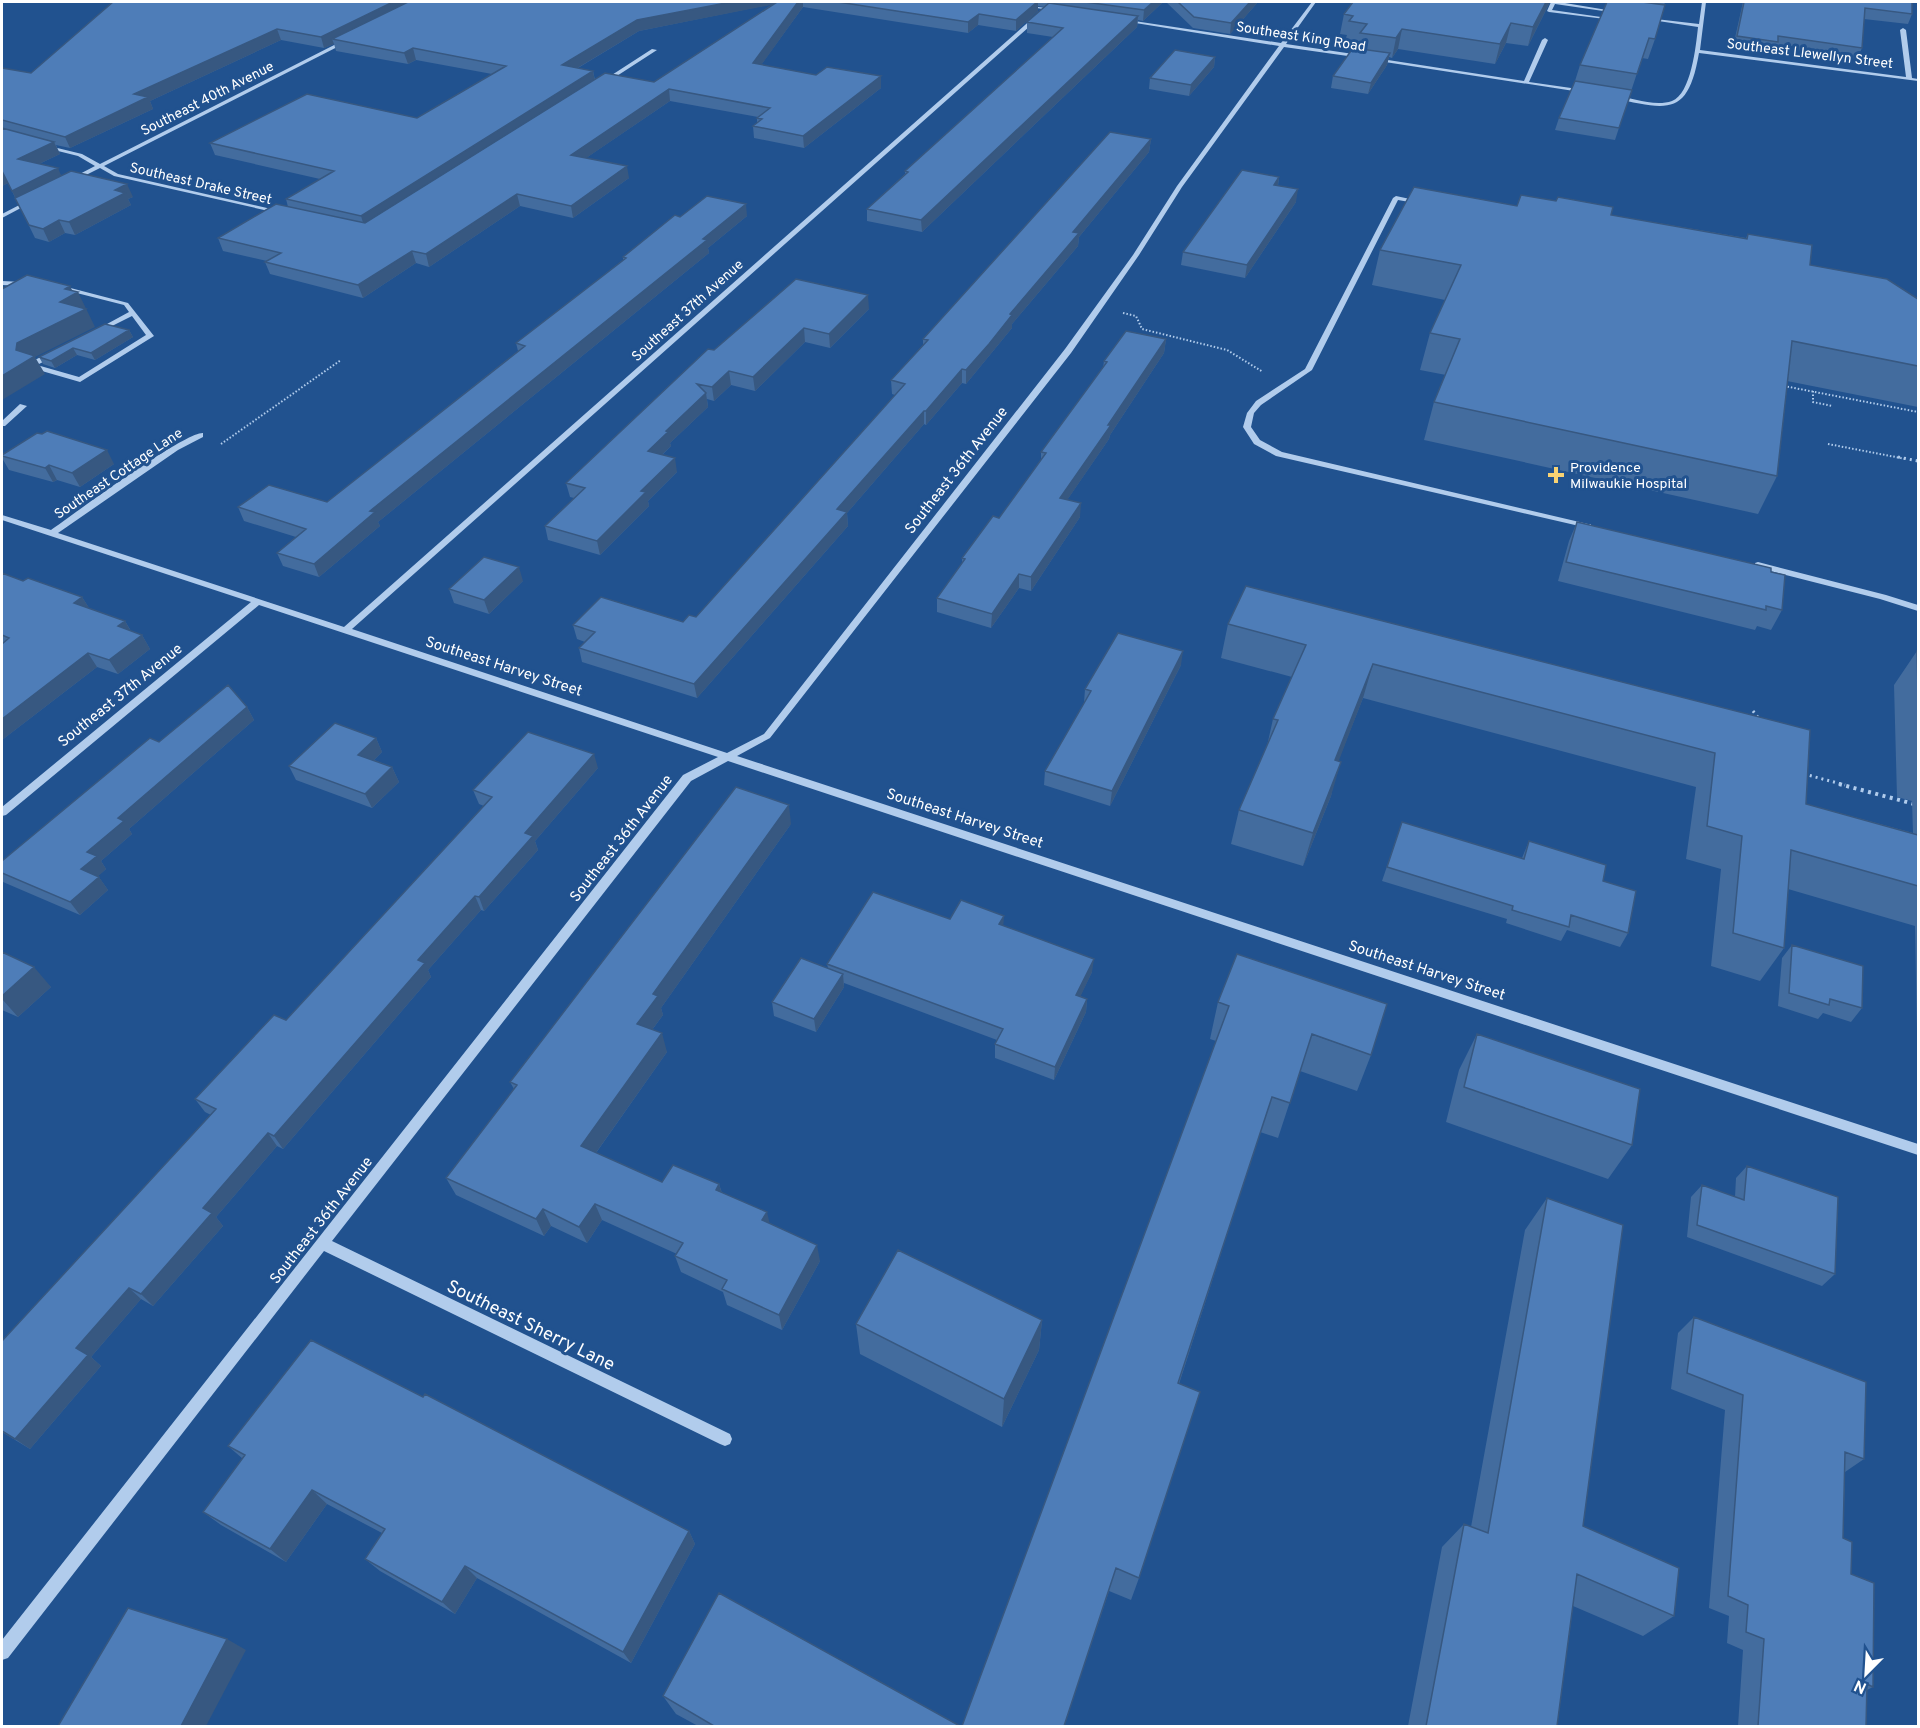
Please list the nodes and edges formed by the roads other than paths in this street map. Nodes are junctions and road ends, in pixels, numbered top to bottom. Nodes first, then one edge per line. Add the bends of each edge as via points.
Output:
1 (997, 2) edge
2 (1314, 2) edge
3 (1704, 2) edge
4 (1014, 3) edge
5 (1047, 9) junction
6 (1065, 12) edge
7 (1626, 16) joint
8 (1637, 18) edge
9 (1117, 20) edge
10 (1700, 26) junction
11 (1903, 30) edge
12 (351, 39) edge
13 (1545, 40) edge
14 (1282, 45) junction
15 (654, 50) dead end
16 (1698, 51) junction
17 (1910, 78) junction
18 (1918, 80) edge
19 (1526, 83) junction
20 (595, 88) edge
21 (1590, 93) edge
22 (1612, 96) edge
23 (36, 143) edge
24 (100, 166) junction
25 (70, 181) edge
26 (41, 196) edge
27 (1429, 204) edge
28 (286, 214) edge
29 (2, 216) edge
30 (2, 283) edge
31 (34, 285) edge
32 (55, 286) edge
33 (133, 313) junction
34 (92, 334) edge
35 (62, 349) edge
36 (23, 406) dead end
37 (2, 424) edge
38 (200, 435) dead end
39 (2, 518) edge
40 (1596, 528) edge
41 (51, 534) junction
42 (1747, 563) edge
43 (257, 602) junction
44 (1918, 608) edge
45 (345, 631) junction
46 (727, 757) junction
47 (2, 812) edge
48 (1918, 1150) edge
49 (322, 1243) junction
50 (725, 1439) dead end
51 (2, 1652) edge

1 - 4 street
2 - 14 street, Southeast 36th Avenue
3 - 10 street
4 - 5 street
5 - 6 street
5 - 45 street, Southeast 37th Avenue
7 - 7 street via 1609,19 1549,11 1553,2 1614,10
8 - 10 street
9 - 14 street, Southeast King Road
10 - 16 street
11 - 17 street
12 - 24 street, Southeast 40th Avenue
13 - 19 street
14 - 19 street, Southeast King Road
14 - 46 street, Southeast 36th Avenue via 1179,187 1068,351 767,736
15 - 20 street
16 - 17 street, Southeast Llewellyn Street
16 - 22 street via 1680,99 1655,103
17 - 18 street, Southeast Llewellyn Street
19 - 21 street, Southeast King Road
23 - 24 street, Southeast Drake Street via 80,155
24 - 25 street, Southeast 40th Avenue
24 - 28 street, Southeast Drake Street via 116,175
26 - 29 street
27 - 40 street via 1396,198 1308,370 1251,410 1247,427 1257,442 1279,454
30 - 31 street
32 - 33 street via 126,304
33 - 34 street
33 - 35 street via 150,336 80,380 31,365
36 - 37 street
38 - 41 street, Southeast Cottage Lane via 175,448
39 - 41 street, Southeast Harvey Street
41 - 43 street, Southeast Harvey Street
42 - 44 street
43 - 45 street, Southeast Harvey Street
43 - 47 street, Southeast 37th Avenue
45 - 46 street, Southeast Harvey Street
46 - 48 street, Southeast Harvey Street
46 - 49 street, Southeast 36th Avenue via 687,778
49 - 50 street, Southeast Sherry Lane
49 - 51 street, Southeast 36th Avenue

